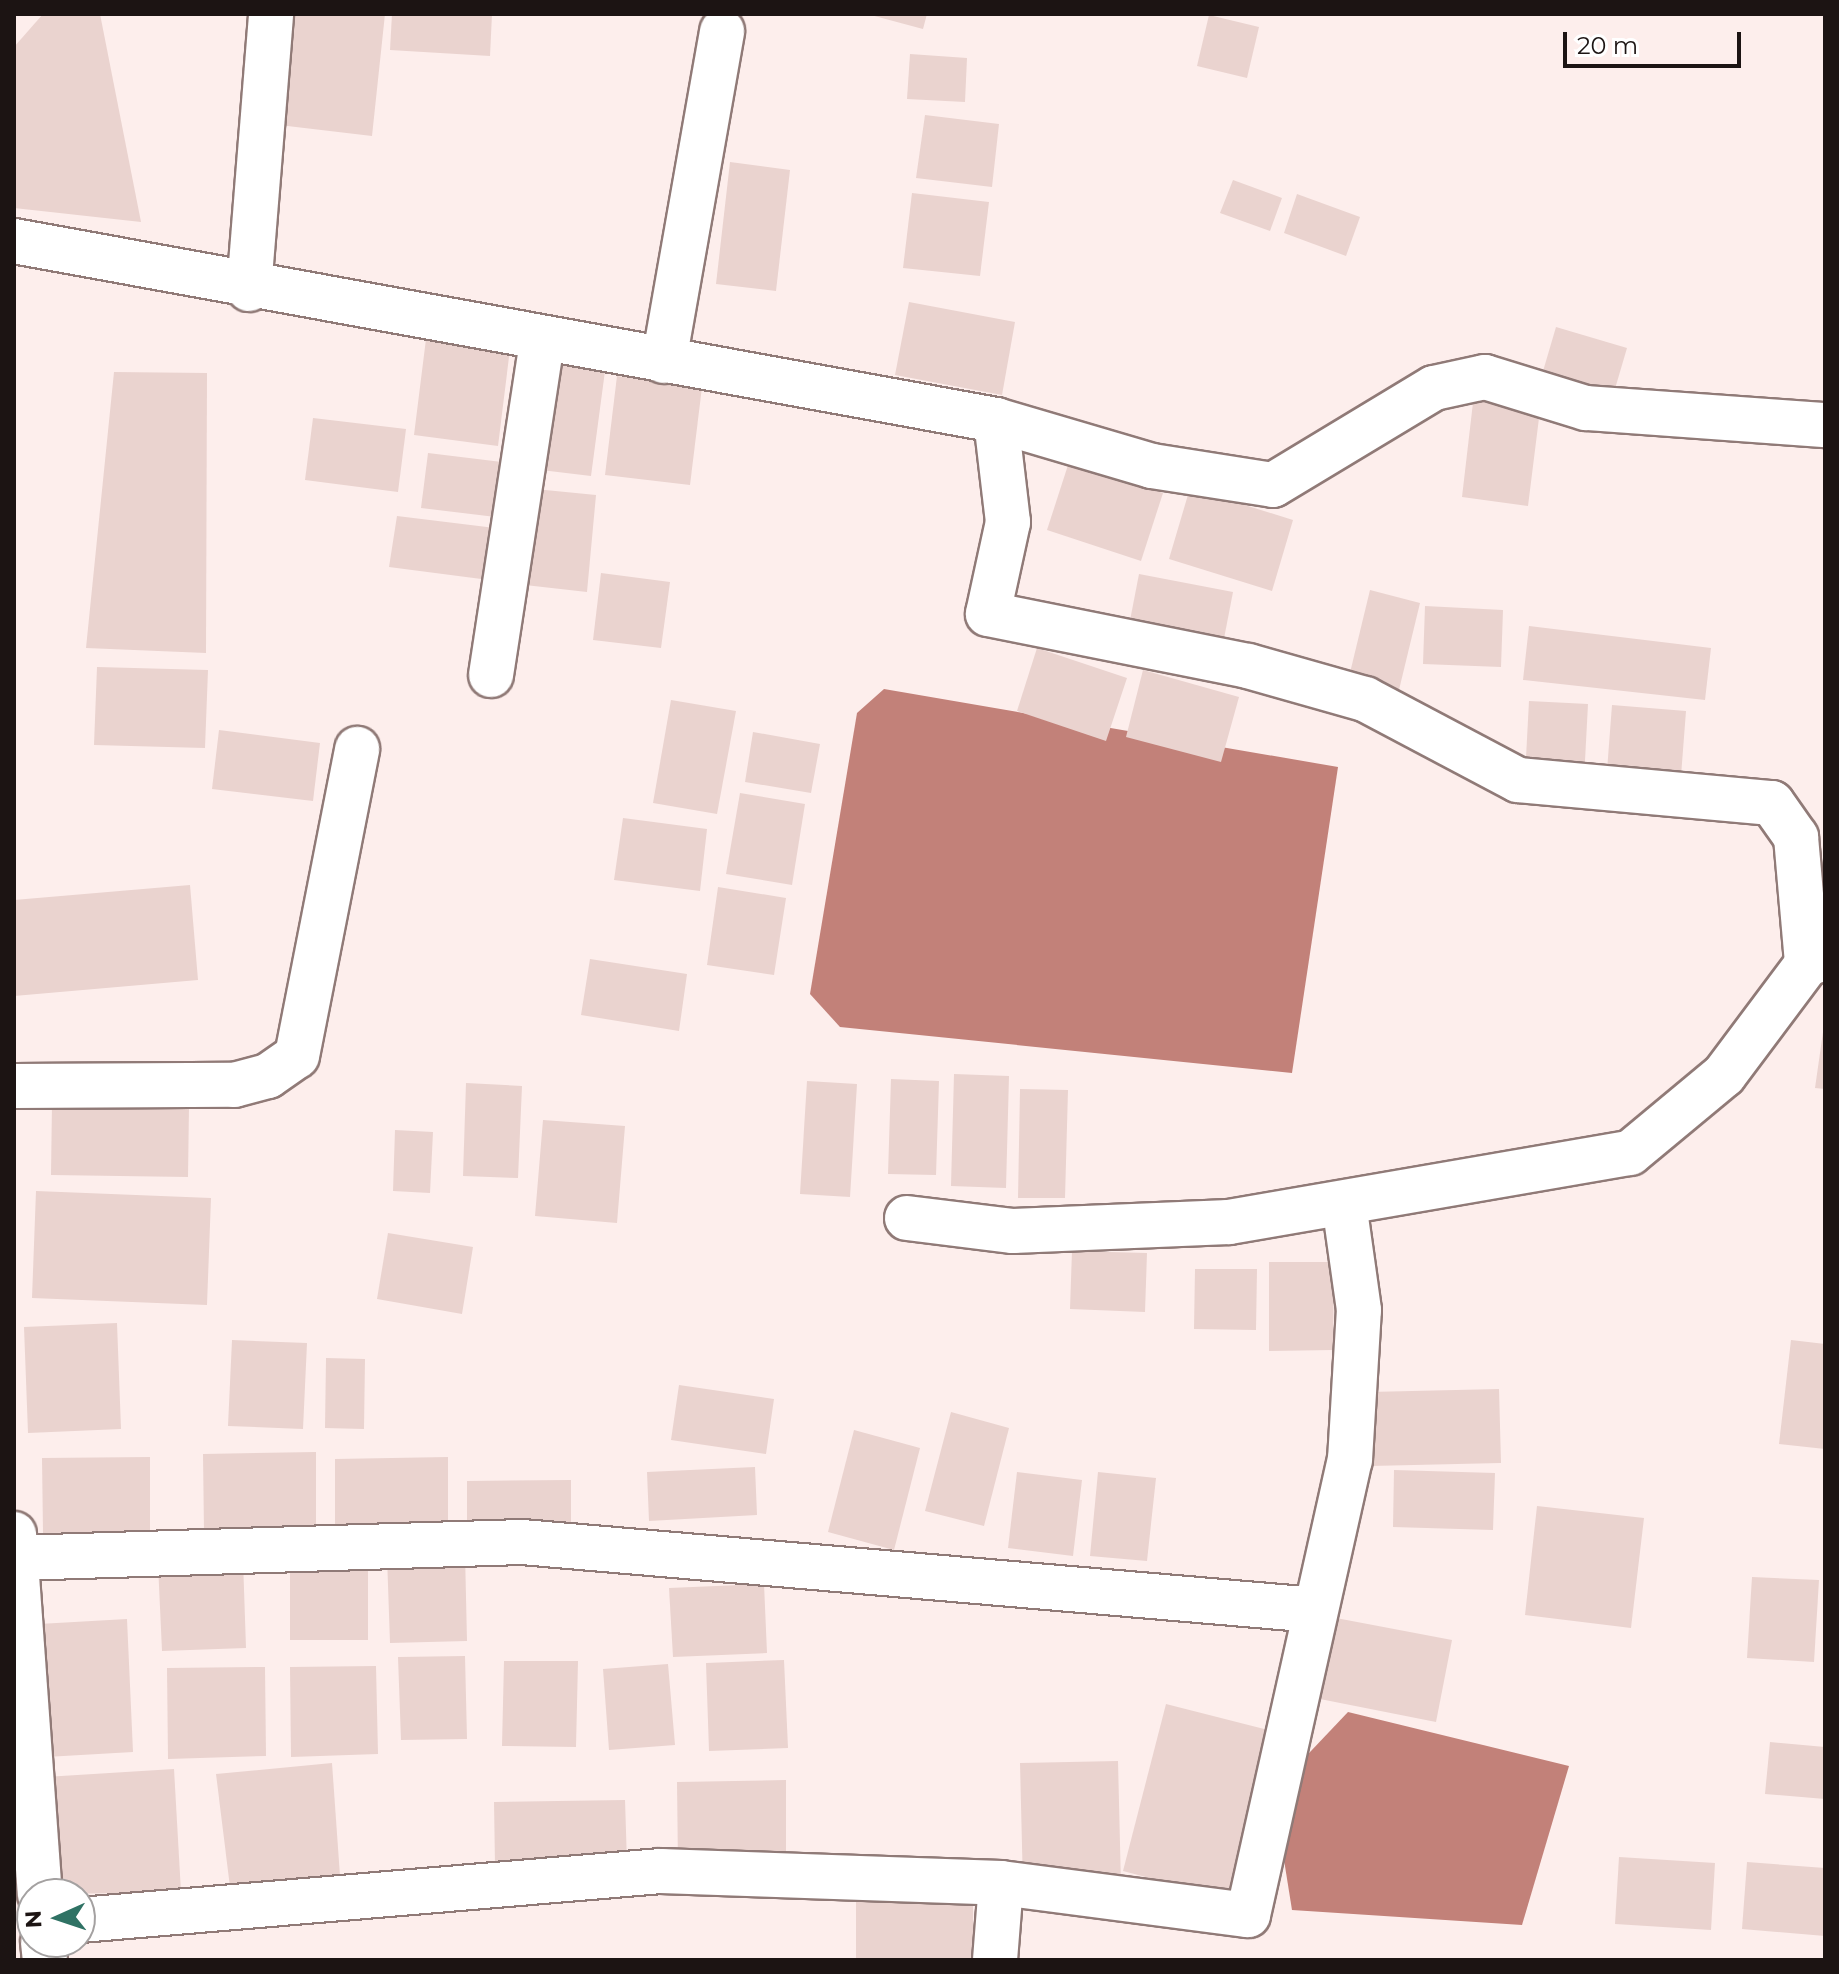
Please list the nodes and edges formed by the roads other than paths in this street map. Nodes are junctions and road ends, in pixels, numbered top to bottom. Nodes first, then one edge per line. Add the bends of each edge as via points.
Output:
1 (271, 14) edge
2 (722, 31) dead end
3 (14, 241) edge
4 (249, 289) junction
5 (542, 340) junction
6 (664, 361) junction
7 (996, 420) junction
8 (1825, 425) edge
9 (491, 675) dead end
10 (357, 749) dead end
11 (1816, 961) edge
12 (14, 1086) edge
13 (1344, 1203) junction
14 (907, 1218) dead end
15 (15, 1546) edge
16 (1315, 1610) junction
17 (39, 1878) edge
18 (1001, 1883) junction
19 (96, 1919) edge
20 (995, 1960) edge

1 - 4 street
2 - 6 street
3 - 4 street
4 - 5 street
5 - 6 street
5 - 9 street
6 - 7 street
7 - 8 street via 1152,466 1273,485 1434,388 1485,377 1586,408
7 - 11 street via 1008,522 988,614 1248,666 1365,699 1518,780 1772,803 1796,837
10 - 12 street via 297,1056 268,1076 234,1085
11 - 13 street via 1724,1075 1630,1153
13 - 14 street via 1229,1222 1013,1231
13 - 16 street via 1359,1310 1350,1460
15 - 16 street via 522,1542
15 - 17 street
16 - 18 street via 1248,1915
18 - 19 street via 661,1871
18 - 20 street

